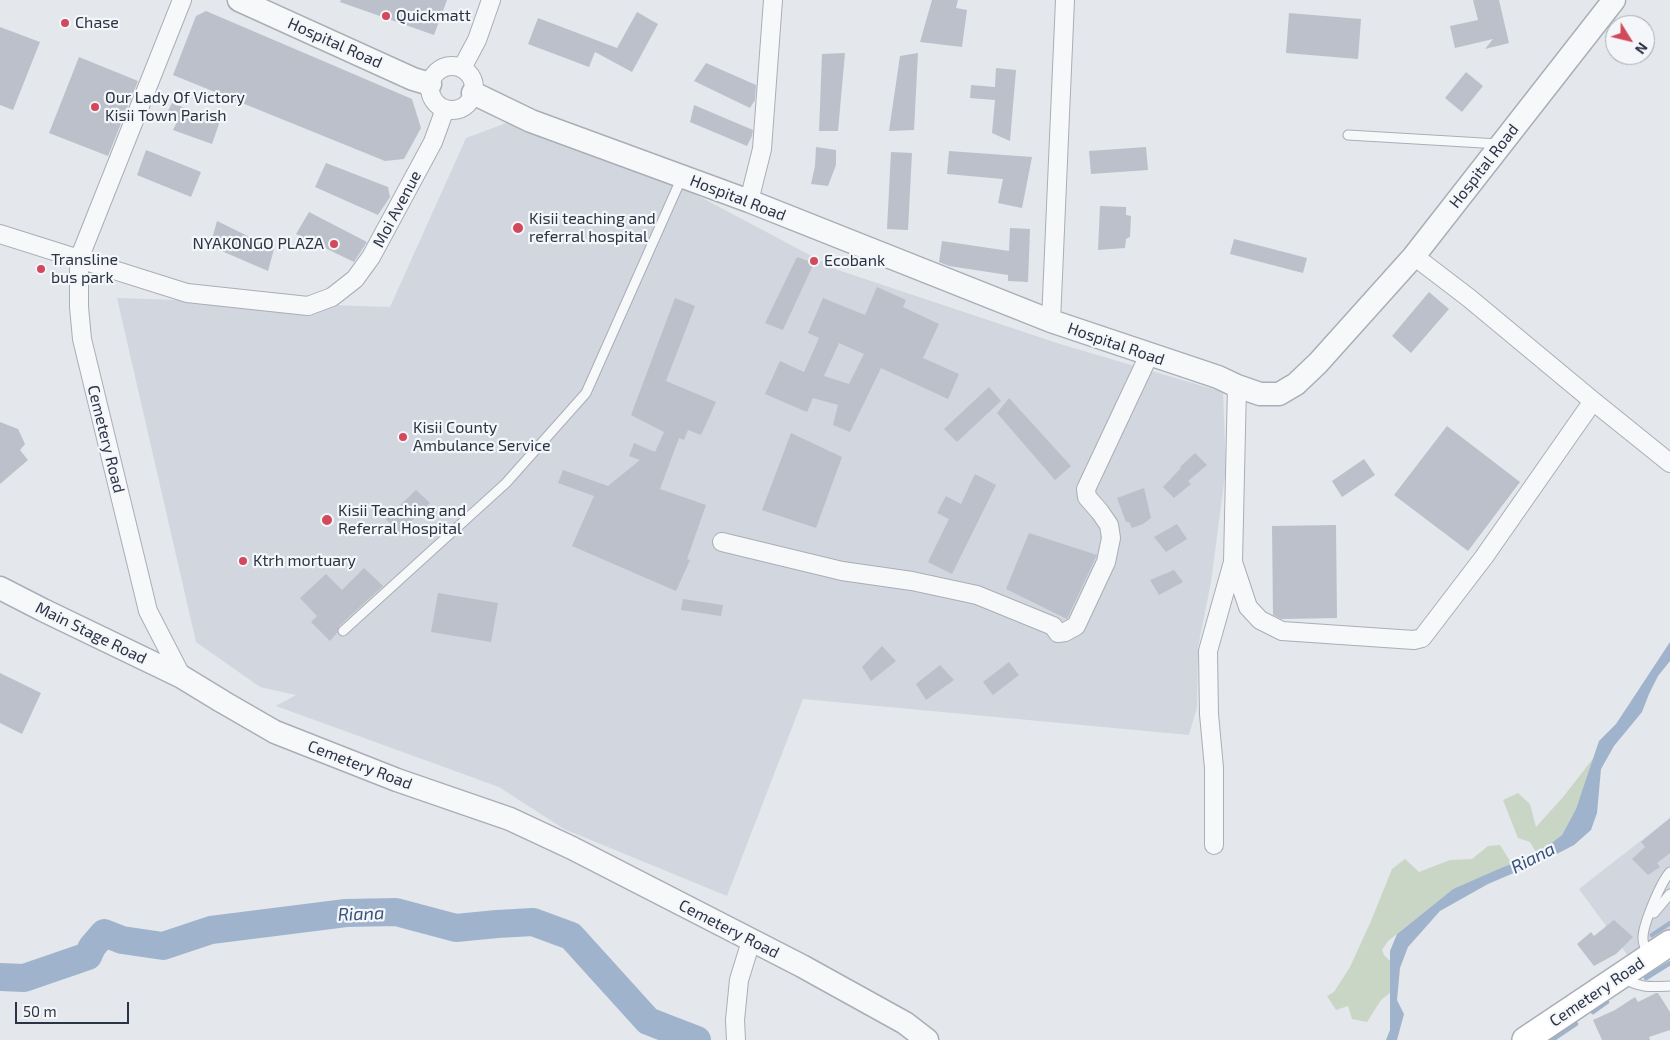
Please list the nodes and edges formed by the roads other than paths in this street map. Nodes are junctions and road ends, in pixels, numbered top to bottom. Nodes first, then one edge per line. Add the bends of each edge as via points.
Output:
1 (182, 0) edge
2 (239, 0) edge
3 (491, 0) edge
4 (773, 0) edge
5 (1065, 0) edge
6 (1614, 0) edge
7 (462, 68) junction
8 (430, 84) junction
9 (473, 93) junction
10 (445, 109) junction
11 (1348, 135) dead end
12 (1502, 144) junction
13 (682, 177) junction
14 (749, 201) junction
15 (0, 234) edge
16 (1414, 256) junction
17 (79, 259) junction
18 (1051, 321) junction
19 (1149, 355) junction
20 (1236, 386) junction
21 (1593, 401) junction
22 (1670, 463) edge
23 (722, 542) dead end
24 (1233, 562) junction
25 (0, 588) edge
26 (343, 631) dead end
27 (182, 677) junction
28 (1214, 845) dead end
29 (1670, 872) edge
30 (1670, 894) edge
31 (1644, 929) junction
32 (750, 941) junction
33 (1670, 943) edge
34 (1649, 957) junction
35 (1619, 977) junction
36 (1667, 987) edge
37 (736, 1040) edge
38 (927, 1040) edge
39 (1525, 1040) edge

1 - 17 street
2 - 8 street, Hospital Road
3 - 7 street via 478,40
4 - 14 street via 762,149
5 - 18 street
6 - 12 street, Hospital Road
7 - 8 street via 447,66 440,69
7 - 9 street via 472,78
8 - 10 street via 434,101
9 - 10 street via 465,105
9 - 13 street, Hospital Road via 531,121
10 - 17 street, Moi Avenue via 433,142 372,257 355,279 332,297 308,306 186,293
11 - 12 lane
12 - 16 street, Hospital Road
13 - 14 street, Hospital Road
13 - 26 lane via 586,392 506,484
14 - 18 street, Hospital Road
15 - 17 street, Moi Avenue
16 - 20 street, Hospital Road via 1296,384 1279,394 1260,394
16 - 21 street
17 - 27 street, Cemetery Road via 82,339 148,611
18 - 19 street, Hospital Road
19 - 20 street, Hospital Road
19 - 23 street via 1086,489 1087,497 1109,525 1112,538 1106,562 1083,612 1076,626 1065,632 1058,633 1052,626 977,595 842,571
20 - 24 street
21 - 22 street
21 - 24 street via 1484,557 1422,638 1282,631 1260,620 1248,607
24 - 28 street via 1208,650
25 - 27 street, Main Stage Road
27 - 32 street, Cemetery Road via 275,732 397,780 510,819
29 - 31 lane via 1663,880
30 - 31 lane
31 - 34 lane via 1643,940
32 - 37 street via 739,980
32 - 38 street, Cemetery Road via 905,1023
33 - 34 main road, Cemetery Road
34 - 35 main road, Cemetery Road
35 - 36 lane via 1637,986
35 - 39 main road, Cemetery Road

